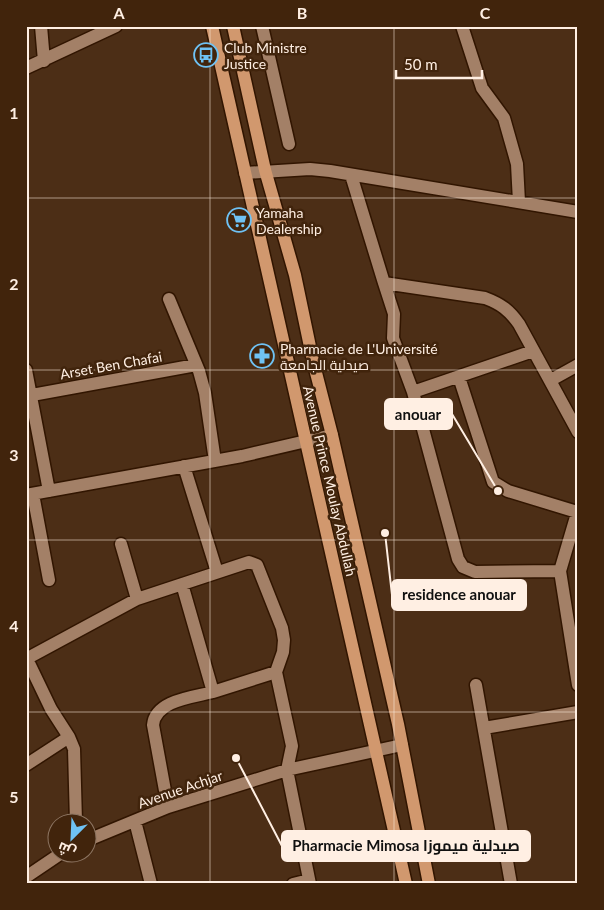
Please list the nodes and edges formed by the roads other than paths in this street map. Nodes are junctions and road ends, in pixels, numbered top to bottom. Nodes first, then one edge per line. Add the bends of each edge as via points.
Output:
1 (41, 26) edge
2 (116, 26) edge
3 (212, 26) edge
4 (233, 26) edge
5 (262, 26) edge
6 (462, 26) edge
7 (44, 61) junction
8 (26, 68) edge
9 (289, 144) dead end
10 (265, 170) junction
11 (245, 173) junction
12 (351, 175) junction
13 (519, 202) junction
14 (578, 212) edge
15 (384, 283) junction
16 (169, 299) dead end
17 (533, 351) junction
18 (196, 365) junction
19 (578, 365) edge
20 (26, 370) edge
21 (459, 377) junction
22 (551, 380) junction
23 (413, 392) junction
24 (32, 394) junction
25 (578, 432) edge
26 (332, 435) junction
27 (306, 441) junction
28 (215, 461) junction
29 (184, 466) junction
30 (49, 491) junction
31 (29, 495) edge
32 (578, 511) edge
33 (121, 544) dead end
34 (560, 571) junction
35 (217, 572) junction
36 (49, 580) dead end
37 (182, 584) junction
38 (137, 599) junction
39 (27, 659) edge
40 (276, 672) junction
41 (476, 684) dead end
42 (578, 685) edge
43 (213, 692) junction
44 (578, 712) edge
45 (484, 728) junction
46 (70, 737) junction
47 (402, 745) junction
48 (377, 751) junction
49 (26, 765) edge
50 (287, 770) junction
51 (168, 807) junction
52 (76, 812) edge
53 (135, 820) junction
54 (98, 836) edge
55 (49, 862) edge
56 (26, 878) edge
57 (309, 882) edge
58 (151, 884) edge
59 (293, 884) edge
60 (406, 884) edge
61 (429, 884) edge
62 (511, 884) edge

1 - 7 street
2 - 7 street
3 - 11 main road, Avenue Prince Moulay Abdullah
4 - 10 main road, Avenue Prince Moulay Abdullah
5 - 9 street
6 - 13 street via 482,88 504,118 517,164
7 - 8 street
10 - 11 street
10 - 12 street via 310,169
10 - 26 main road, Avenue Prince Moulay Abdullah via 295,276
11 - 27 main road, Avenue Prince Moulay Abdullah
12 - 13 street
12 - 15 street
13 - 14 street
15 - 17 street via 485,298 500,304 519,324
15 - 23 street via 394,314 393,338
16 - 18 street
17 - 21 street
17 - 22 street
18 - 24 street, Arset Ben Chafai
18 - 28 street via 205,394
19 - 22 street
20 - 24 street
21 - 23 street
21 - 32 street via 493,482 508,491
22 - 25 street
23 - 34 street via 458,559 463,567 475,572
24 - 30 street
26 - 27 street
26 - 47 main road, Avenue Prince Moulay Abdullah
27 - 28 street
27 - 48 main road, Avenue Prince Moulay Abdullah
28 - 29 street
29 - 30 street
29 - 35 street
30 - 31 street
31 - 36 street
32 - 34 street
33 - 38 street
34 - 42 street
35 - 37 street
35 - 40 street via 249,562 260,569 283,634 283,652
37 - 38 street
37 - 43 street
38 - 39 street
39 - 46 street via 51,709
40 - 43 street
40 - 50 street via 291,740
41 - 45 street
43 - 51 street via 162,707 155,714 153,724
44 - 45 street
45 - 62 street
46 - 49 street
46 - 52 street via 74,749
47 - 48 street, Avenue Achjar
47 - 61 main road, Avenue Prince Moulay Abdullah
48 - 50 street, Avenue Achjar
48 - 60 main road, Avenue Prince Moulay Abdullah
50 - 51 street, Avenue Achjar
50 - 57 street
51 - 53 street, Avenue Achjar
53 - 54 street, Avenue Achjar
53 - 58 street
55 - 56 street
57 - 59 street

